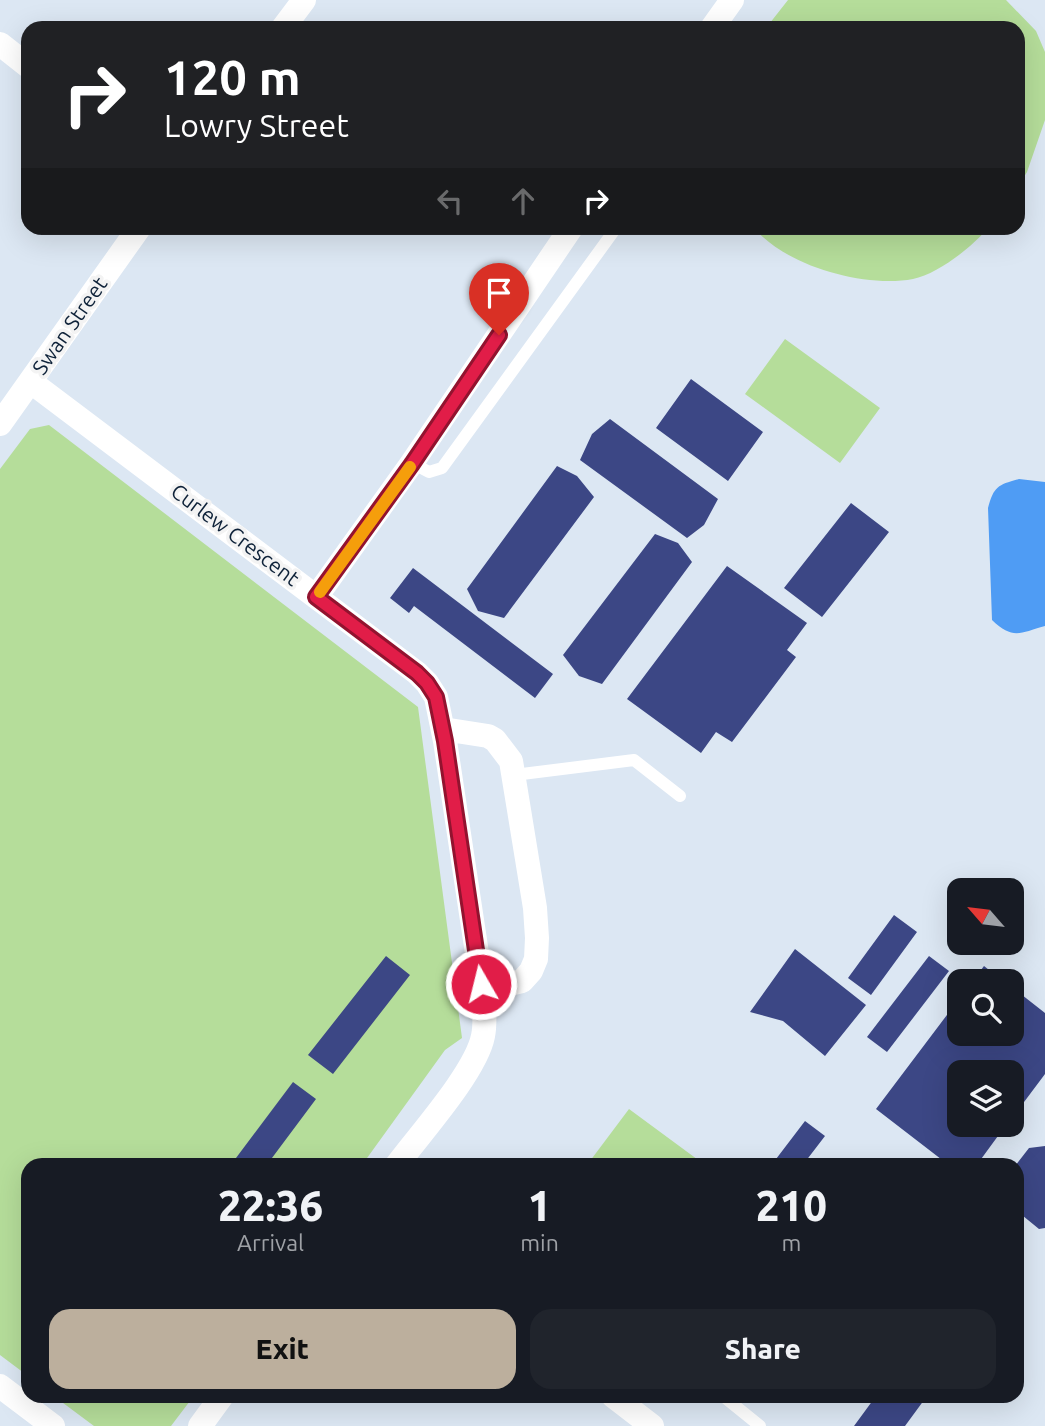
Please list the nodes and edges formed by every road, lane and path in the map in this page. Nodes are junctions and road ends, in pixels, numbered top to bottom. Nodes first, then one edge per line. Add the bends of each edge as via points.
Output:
1 (304, 0) edge
2 (733, 0) edge
3 (288, 21) edge
4 (717, 21) edge
5 (0, 44) edge
6 (21, 60) edge
7 (134, 235) edge
8 (566, 235) edge
9 (611, 235) edge
10 (31, 382) junction
11 (0, 424) edge
12 (412, 464) junction
13 (316, 597) junction
14 (443, 729) junction
15 (514, 775) junction
16 (680, 796) dead end
17 (481, 984) junction
18 (402, 1158) edge
19 (0, 1386) edge
20 (21, 1402) edge
21 (22, 1403) edge
22 (217, 1403) edge
23 (622, 1403) edge
24 (732, 1403) edge
25 (52, 1426) edge
26 (200, 1426) edge
27 (652, 1426) edge
28 (760, 1426) edge

1 - 3 street
2 - 4 street
5 - 6 street
7 - 10 street, Swan Street
8 - 12 street
9 - 12 lane via 442,468 429,472
10 - 11 street, Swan Street
10 - 13 street, Curlew Crescent
12 - 13 street
13 - 14 street, Curlew Crescent via 427,683 436,697
14 - 15 street via 495,740 511,761
14 - 17 street, Curlew Crescent
15 - 16 lane via 634,760
15 - 17 street via 535,908 536,959 522,981
17 - 18 street, Curlew Crescent via 485,1017 479,1051
19 - 20 street
21 - 25 street
22 - 26 street
23 - 27 street
24 - 28 lane

